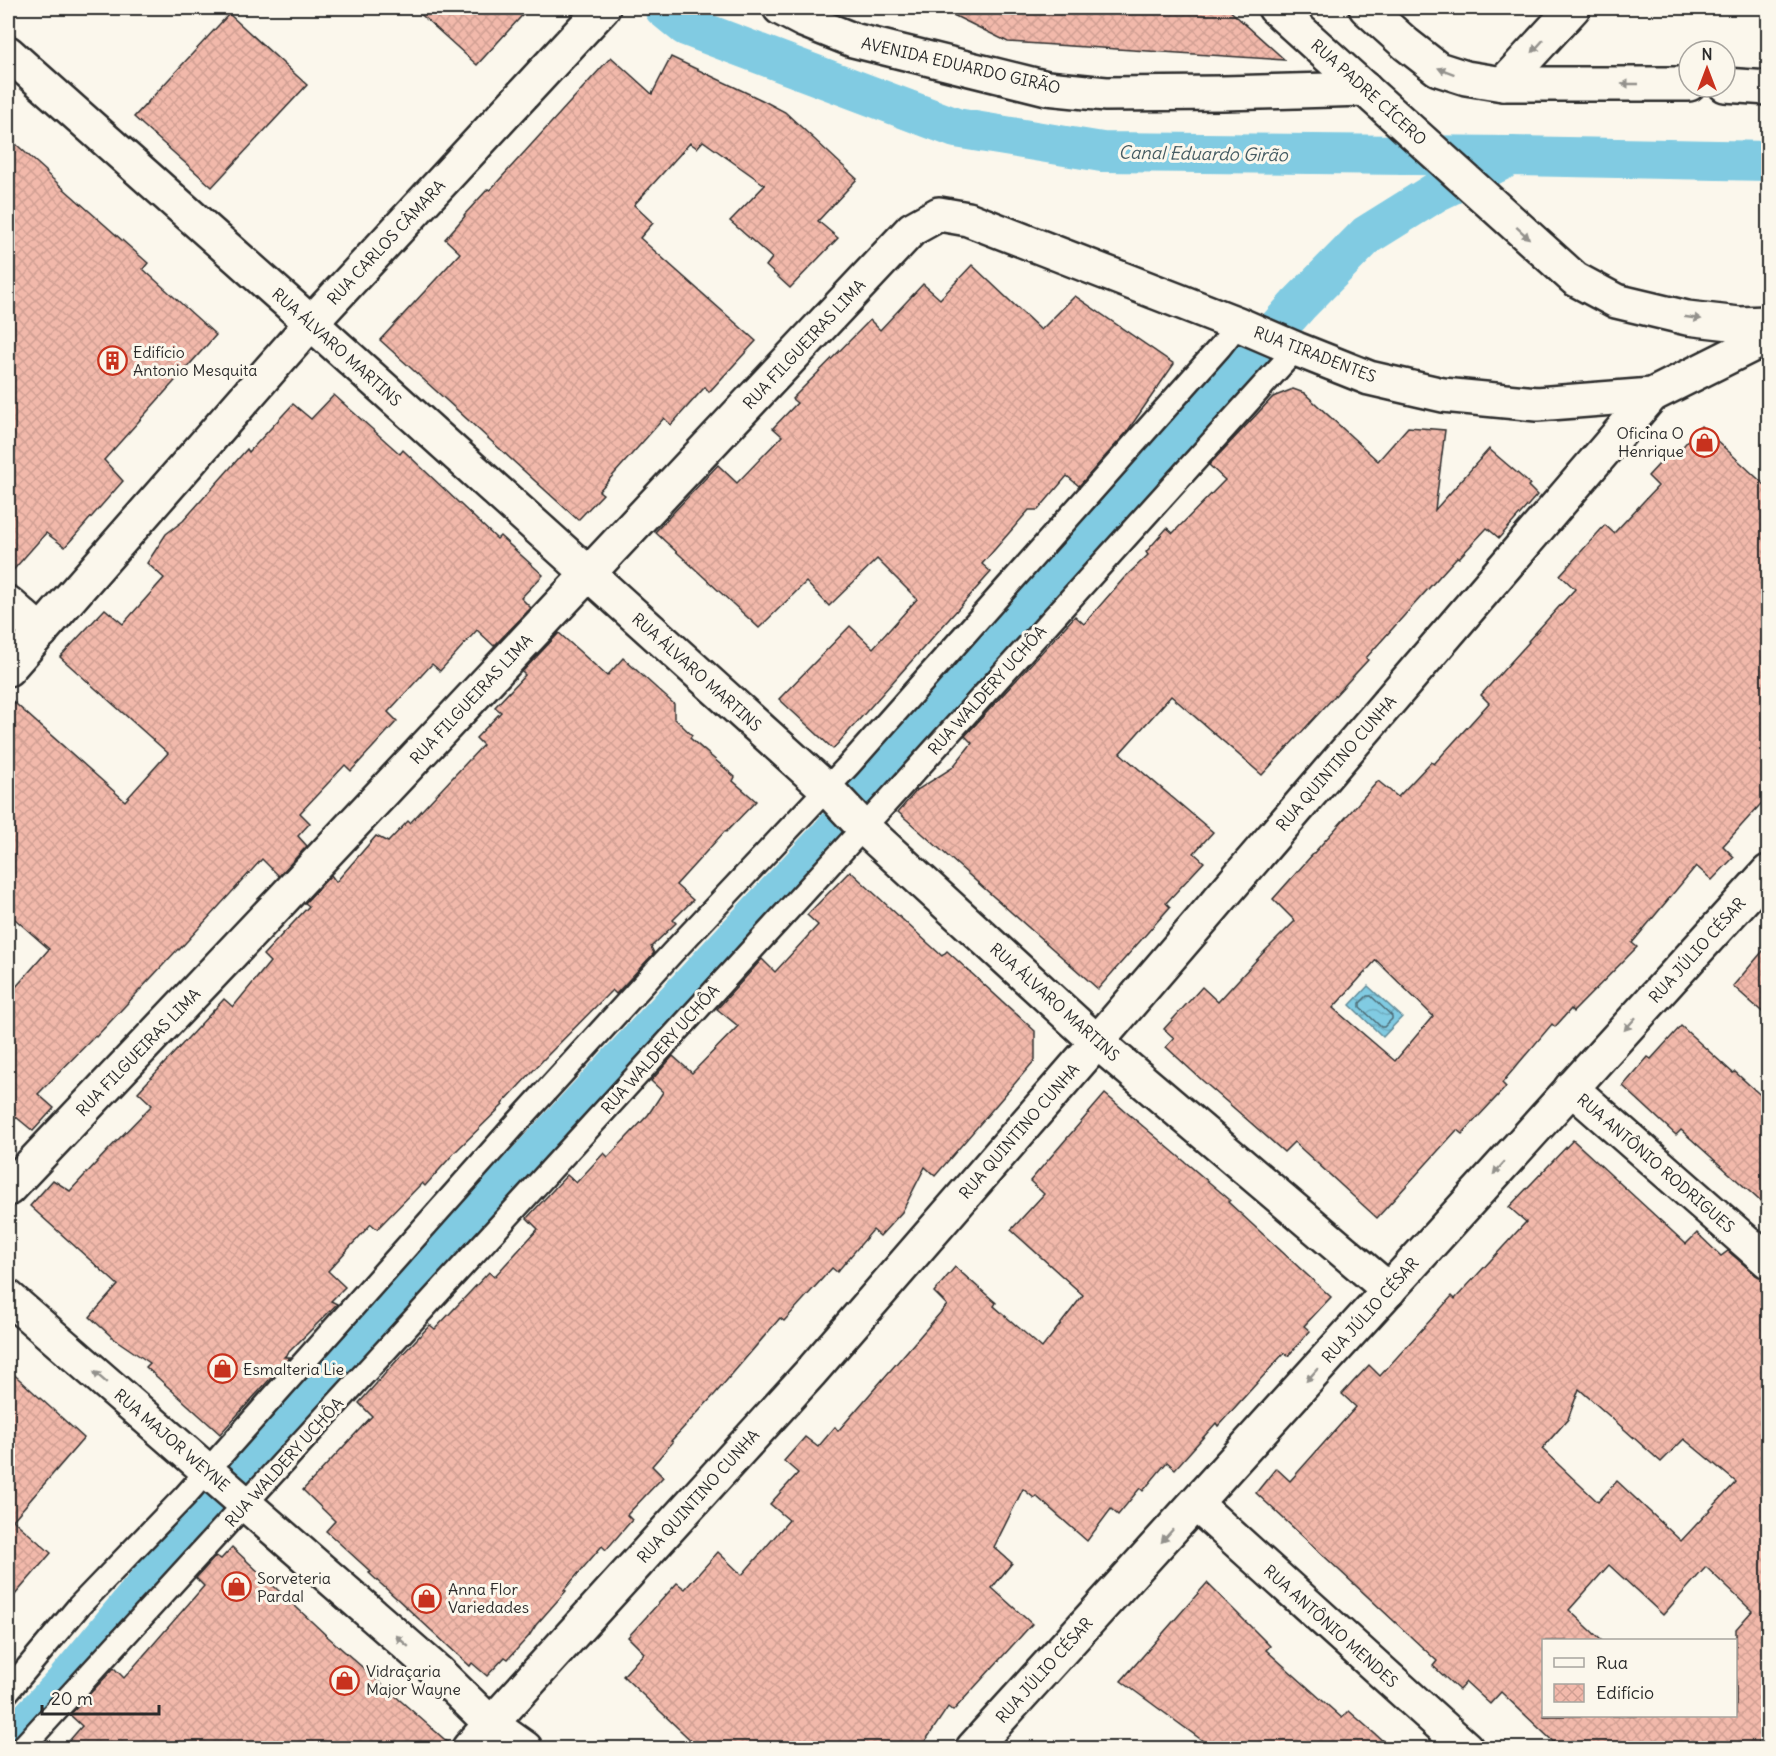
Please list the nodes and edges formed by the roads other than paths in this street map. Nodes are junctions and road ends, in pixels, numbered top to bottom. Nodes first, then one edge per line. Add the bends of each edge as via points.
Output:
1 (780, 8) edge
2 (1275, 8) edge
3 (1366, 8) edge
4 (1572, 8) edge
5 (601, 9) edge
6 (8, 53) edge
7 (1503, 84) junction
8 (1677, 84) edge
9 (1737, 86) edge
10 (1768, 87) edge
11 (1365, 89) junction
12 (939, 214) joint
13 (311, 323) junction
14 (1768, 323) edge
15 (1238, 324) junction
16 (1768, 337) edge
17 (1296, 349) junction
18 (1652, 395) junction
19 (589, 573) junction
20 (8, 603) edge
21 (41, 632) junction
22 (8, 669) edge
23 (827, 790) junction
24 (863, 827) junction
25 (1768, 872) edge
26 (1097, 1042) junction
27 (1571, 1088) junction
28 (8, 1189) edge
29 (1768, 1262) edge
30 (1389, 1290) junction
31 (8, 1297) edge
32 (208, 1470) junction
33 (245, 1504) junction
34 (1196, 1504) junction
35 (8, 1691) edge
36 (491, 1724) junction
37 (22, 1749) edge
38 (469, 1749) edge
39 (525, 1749) edge
40 (973, 1749) edge
41 (1466, 1749) edge

1 - 11 street, AVENIDA EDUARDO GIRÃO via 853,40 1047,88 1106,94
2 - 11 street, RUA PADRE CÍCERO
7 -> 3 street via 1438,69
4 -> 7 street
5 - 13 street, RUA CARLOS CÂMARA
6 - 13 street, RUA ÁLVARO MARTINS
8 -> 7 street
9 - 10 street
11 -> 14 street, RUA PADRE CÍCERO via 1575,279 1616,301 1687,318
12 - 15 street, RUA TIRADENTES via 968,219
12 - 19 street, RUA FILGUEIRAS LIMA via 912,229
13 - 19 street, RUA ÁLVARO MARTINS
13 - 21 street, RUA CARLOS CÂMARA
15 - 17 street, RUA TIRADENTES
15 - 23 lane
16 - 18 street, RUA TIRADENTES
17 - 18 street, RUA TIRADENTES via 1369,378 1443,395 1538,404
17 - 24 lane, RUA WALDERY UCHÔA
18 - 26 street, RUA QUINTINO CUNHA
19 - 23 street, RUA ÁLVARO MARTINS
19 - 28 street, RUA FILGUEIRAS LIMA
20 - 21 street
21 - 22 street, RUA CARLOS CÂMARA
23 - 24 street, RUA ÁLVARO MARTINS
23 - 32 lane via 515,1125
24 - 26 street, RUA ÁLVARO MARTINS
24 - 33 lane, RUA WALDERY UCHÔA
25 -> 27 street, RUA JÚLIO CÉSAR
26 - 30 street, RUA ÁLVARO MARTINS
26 - 36 street, RUA QUINTINO CUNHA via 810,1373
27 - 29 street, RUA ANTÔNIO RODRIGUES
27 -> 30 street, RUA JÚLIO CÉSAR
30 -> 34 street, RUA JÚLIO CÉSAR
32 -> 31 street, RUA MAJOR WEYNE
32 - 33 street, RUA MAJOR WEYNE
32 - 35 lane via 79,1606
36 -> 33 street, RUA MAJOR WEYNE via 438,1672
33 - 37 lane, RUA WALDERY UCHÔA
34 -> 40 street, RUA JÚLIO CÉSAR
34 - 41 street, RUA ANTÔNIO MENDES
36 - 38 street, RUA QUINTINO CUNHA
36 - 39 street, RUA MAJOR WEYNE

